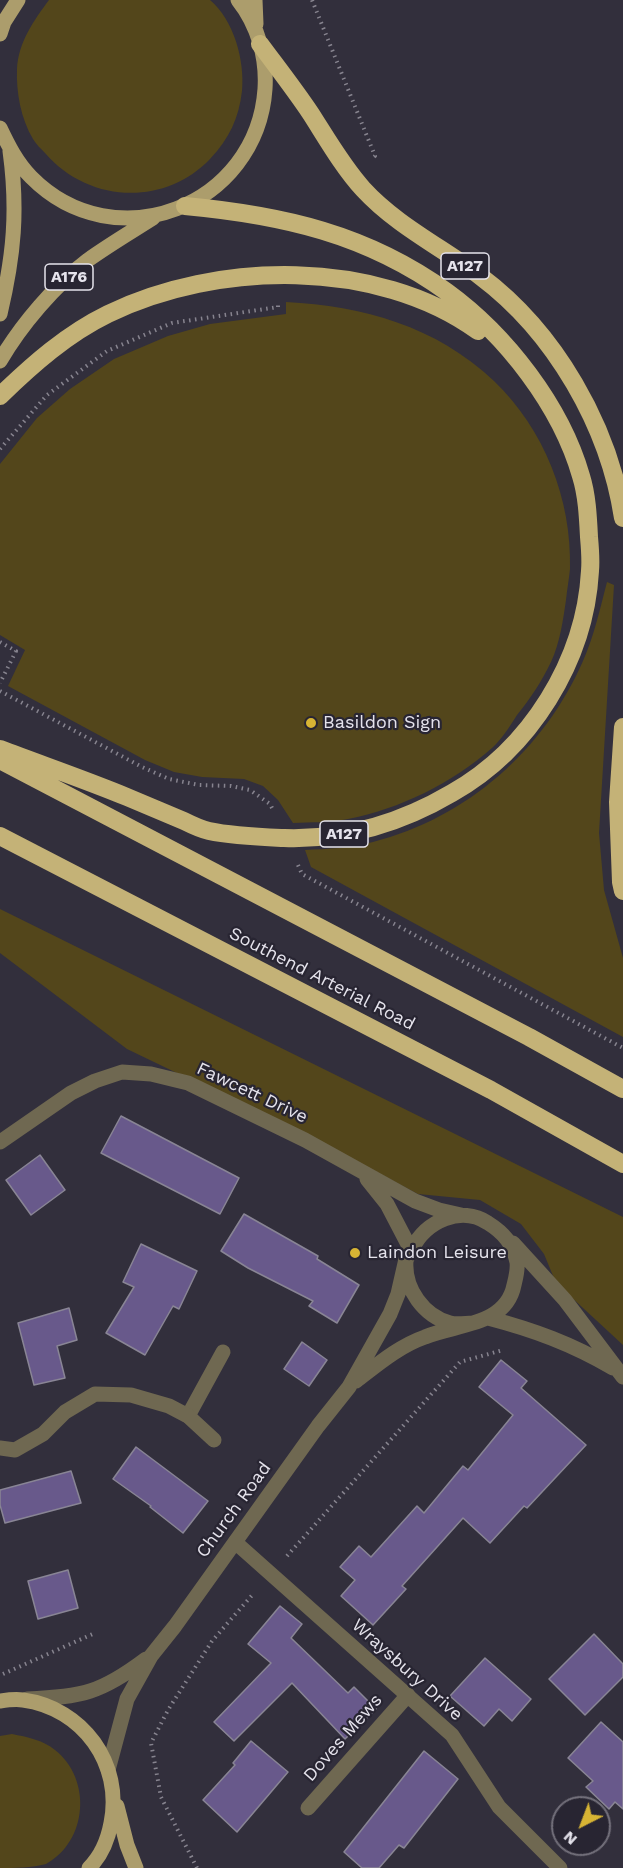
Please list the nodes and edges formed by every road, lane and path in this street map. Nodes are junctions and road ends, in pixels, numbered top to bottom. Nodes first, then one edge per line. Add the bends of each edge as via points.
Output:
1 (18, 0) edge
2 (238, 0) edge
3 (255, 0) edge
4 (0, 34) edge
5 (259, 40) junction
6 (0, 128) edge
7 (10, 150) junction
8 (185, 206) junction
9 (159, 215) junction
10 (0, 314) edge
11 (0, 361) edge
12 (525, 371) junction
13 (0, 396) edge
14 (623, 518) edge
15 (0, 642) edge
16 (0, 683) edge
17 (623, 727) edge
18 (0, 749) edge
19 (0, 760) edge
20 (0, 836) edge
21 (623, 891) edge
22 (623, 1089) edge
23 (0, 1142) edge
24 (623, 1164) edge
25 (357, 1168) junction
26 (461, 1215) junction
27 (500, 1231) junction
28 (409, 1255) junction
29 (480, 1321) junction
30 (510, 1348) dead end
31 (223, 1352) dead end
32 (620, 1374) edge
33 (349, 1387) junction
34 (188, 1416) junction
35 (214, 1440) dead end
36 (0, 1448) edge
37 (235, 1542) junction
38 (270, 1574) junction
39 (95, 1633) dead end
40 (151, 1656) junction
41 (0, 1675) edge
42 (408, 1695) junction
43 (22, 1700) junction
44 (0, 1701) edge
45 (111, 1778) junction
46 (308, 1808) dead end
47 (89, 1868) edge
48 (136, 1868) edge
49 (197, 1868) edge
50 (560, 1868) edge

1 - 4 main road
2 - 5 main road
3 - 5 main road
5 - 8 main road via 266,72 264,108 252,143 231,173
5 - 14 highway, A127 via 363,189 406,226 481,277 538,332 586,405 603,446
6 - 7 main road
7 - 9 main road via 49,192 90,213 124,218
7 - 10 main road via 14,178 13,252
8 - 9 main road
8 - 12 highway, A127 via 240,211 309,225 400,263 446,292 481,321
9 - 11 main road, A176 via 93,256 59,286
12 - 13 highway, A127 via 464,321 420,299 379,286 278,275 226,278 185,286 116,310 51,350
12 - 18 highway, A127 via 566,435 582,478 590,570 580,630 562,673 520,738 489,770 426,808 379,826 338,835 286,838 207,831
15 - 16 path via 16,651
17 - 21 highway via 618,802
19 - 22 highway
20 - 24 highway, Southend Arterial Road via 491,1090
23 - 25 street, Fawcett Drive via 70,1093 95,1081 122,1072 151,1074 188,1083
25 - 26 street, Fawcett Drive via 415,1201
25 - 28 street via 387,1204
26 - 27 street via 483,1220
26 - 28 street via 442,1219 427,1229 415,1241
27 - 29 street via 513,1248 518,1268 513,1291 503,1308
27 - 32 street via 539,1269
28 - 29 street via 408,1282 416,1300 430,1313 451,1323
28 - 33 street, Church Road via 390,1314
29 - 32 street via 532,1330 561,1341
29 - 33 street, Church Road via 424,1337 392,1354
30 - 38 path via 460,1362
31 - 34 street
33 - 37 street, Church Road
34 - 35 street
34 - 36 street via 131,1395 95,1394 15,1450
37 - 38 street, Wraysbury Drive
37 - 40 street, Church Road
38 - 42 street, Wraysbury Drive
38 - 49 path via 212,1641 152,1743 161,1797
39 - 41 path
40 - 43 street, Church Road via 99,1689 74,1696
40 - 45 street, Church Road via 127,1700
42 - 46 street, Doves Mews
42 - 50 street, Wraysbury Drive via 452,1736 499,1807
43 - 44 main road
43 - 45 main road via 52,1707 78,1724 94,1742
45 - 47 main road via 114,1809 108,1837
45 - 48 main road

